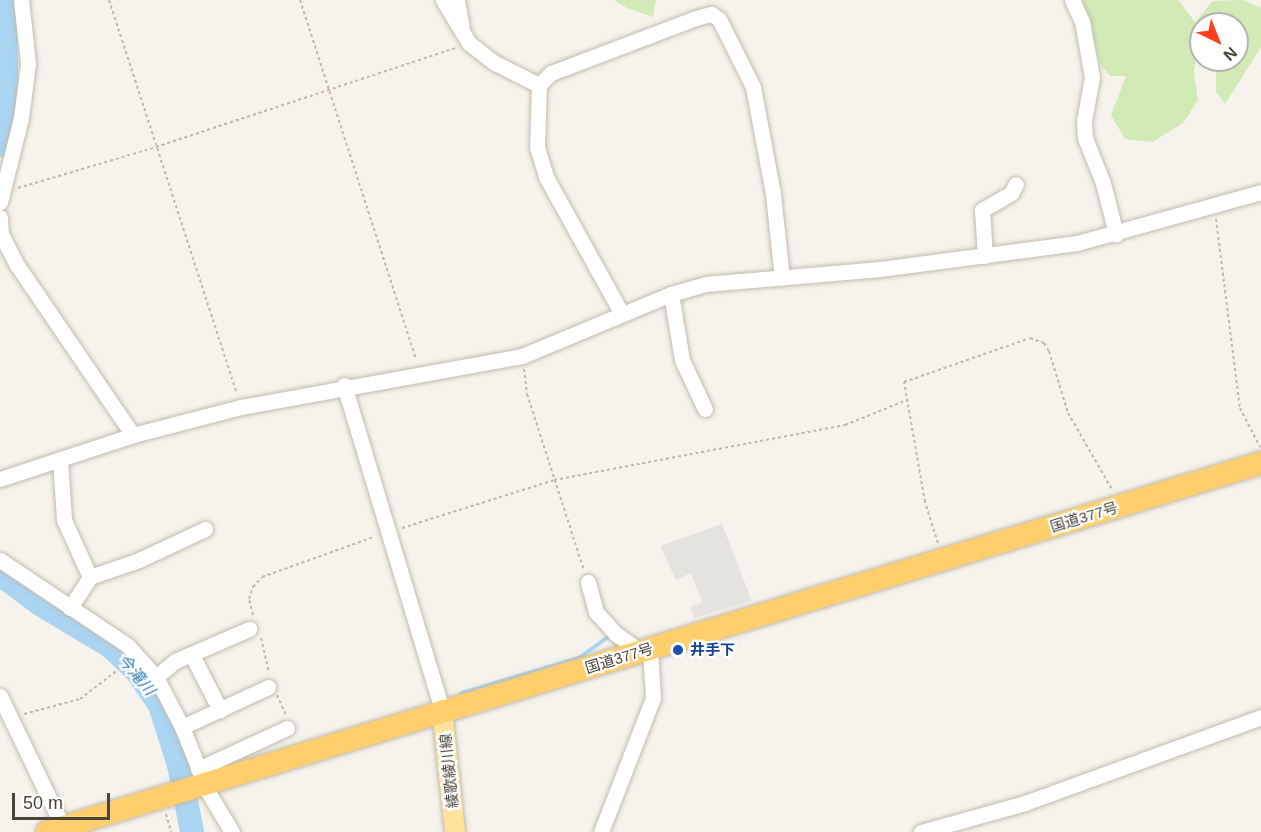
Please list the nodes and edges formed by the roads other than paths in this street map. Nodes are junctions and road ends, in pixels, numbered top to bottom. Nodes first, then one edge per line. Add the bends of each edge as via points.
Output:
1 (21, 0) edge
2 (443, 0) edge
3 (458, 0) edge
4 (1072, 0) edge
5 (466, 38) junction
6 (539, 85) junction
7 (4, 164) edge
8 (1016, 184) dead end
9 (1261, 192) edge
10 (1, 198) edge
11 (0, 217) edge
12 (1116, 234) junction
13 (985, 256) junction
14 (782, 278) junction
15 (671, 294) junction
16 (622, 314) junction
17 (344, 385) junction
18 (705, 409) dead end
19 (133, 435) junction
20 (60, 459) junction
21 (1261, 463) edge
22 (0, 479) edge
23 (205, 529) dead end
24 (0, 560) edge
25 (90, 577) junction
26 (588, 582) road end
27 (70, 608) junction
28 (254, 627) road end
29 (645, 650) junction
30 (192, 655) junction
31 (156, 677) junction
32 (270, 684) road end
33 (0, 696) edge
34 (220, 710) junction
35 (442, 710) junction
36 (1261, 717) edge
37 (289, 726) road end
38 (182, 727) junction
39 (190, 784) junction
40 (51, 831) edge
41 (232, 832) edge
42 (455, 832) edge
43 (601, 832) edge
44 (921, 832) edge

1 - 7 street via 28,63
2 - 5 street
3 - 5 street
4 - 12 street via 1082,21 1092,77 1085,138 1103,183
5 - 6 street via 495,63
6 - 14 street via 551,73 696,18 711,14 719,19 753,87 772,183
6 - 16 street via 537,147 546,177
7 - 10 street
8 - 13 street via 1011,193 982,210
9 - 12 street
11 - 19 street via 1,234 17,265
12 - 13 street
13 - 14 street
14 - 15 street via 705,284
15 - 16 street
15 - 18 street via 682,360
16 - 17 street via 522,356 422,376
17 - 19 street
17 - 35 street
19 - 20 street
20 - 22 street
20 - 25 street via 64,520
21 - 29 highway, 国道377号
23 - 25 street via 139,560
24 - 27 street
25 - 27 street
26 - 29 street via 596,612 616,634
27 - 31 street via 127,645
28 - 30 street
29 - 35 highway, 国道377号
29 - 43 street via 653,698
30 - 31 street via 176,661
30 - 34 street
31 - 38 street
32 - 34 street
33 - 40 street via 13,717
34 - 38 street
35 - 39 highway, 国道377号
35 - 42 main road, 綾歌綾川線
36 - 44 street via 1025,803
37 - 39 street
38 - 39 street
39 - 40 highway, 国道377号
39 - 41 street

